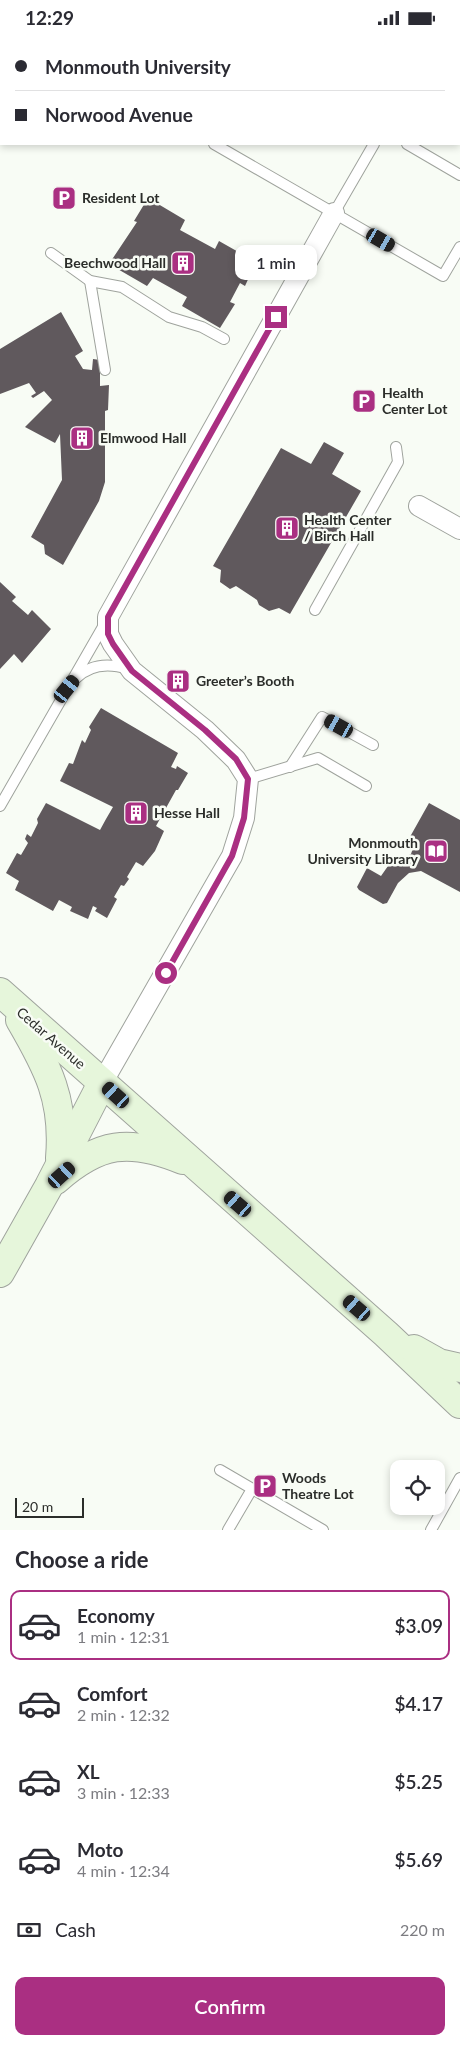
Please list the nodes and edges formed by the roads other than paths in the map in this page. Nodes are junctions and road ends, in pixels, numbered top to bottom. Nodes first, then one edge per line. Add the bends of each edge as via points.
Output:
1 (216, 145) edge
2 (373, 145) edge
3 (409, 145) edge
4 (460, 175) edge
5 (334, 213) junction
6 (460, 247) edge
7 (51, 253) dead end
8 (90, 281) junction
9 (224, 339) dead end
10 (105, 370) dead end
11 (396, 447) dead end
12 (419, 506) dead end
13 (460, 529) edge
14 (315, 610) dead end
15 (108, 617) junction
16 (132, 671) junction
17 (67, 689) junction
18 (373, 745) dead end
19 (290, 767) junction
20 (248, 779) junction
21 (366, 786) dead end
22 (0, 806) edge
23 (4, 996) edge
24 (102, 1083) junction
25 (194, 1165) junction
26 (54, 1176) junction
27 (0, 1273) edge
28 (386, 1334) junction
29 (460, 1368) edge
30 (460, 1403) edge
31 (220, 1470) dead end
32 (460, 1478) edge
33 (252, 1489) junction
34 (228, 1530) edge
35 (323, 1530) edge
36 (431, 1530) edge

1 - 5 lane
2 - 5 lane
3 - 4 lane
5 - 6 lane via 443,276
5 - 15 street
7 - 8 lane
8 - 9 lane via 122,287 169,317 202,327
8 - 10 lane
11 - 14 lane via 398,462
12 - 13 street
15 - 16 street via 108,634
15 - 17 lane
16 - 17 lane via 111,665 96,666 77,677
16 - 20 street via 205,730 236,759
17 - 22 lane
18 - 19 lane via 322,717
19 - 20 lane
19 - 21 lane via 318,759
20 - 24 street via 244,818 232,856
23 - 24 main road, Cedar Avenue
23 - 26 main road via 41,1057 56,1094 62,1129
24 - 25 main road, Cedar Avenue
24 - 26 main road
25 - 26 main road via 163,1152 124,1145 94,1153
25 - 28 main road, Cedar Avenue
26 - 27 main road
28 - 29 main road via 439,1363
28 - 30 main road
31 - 33 lane
32 - 36 lane
33 - 34 lane
33 - 35 lane

